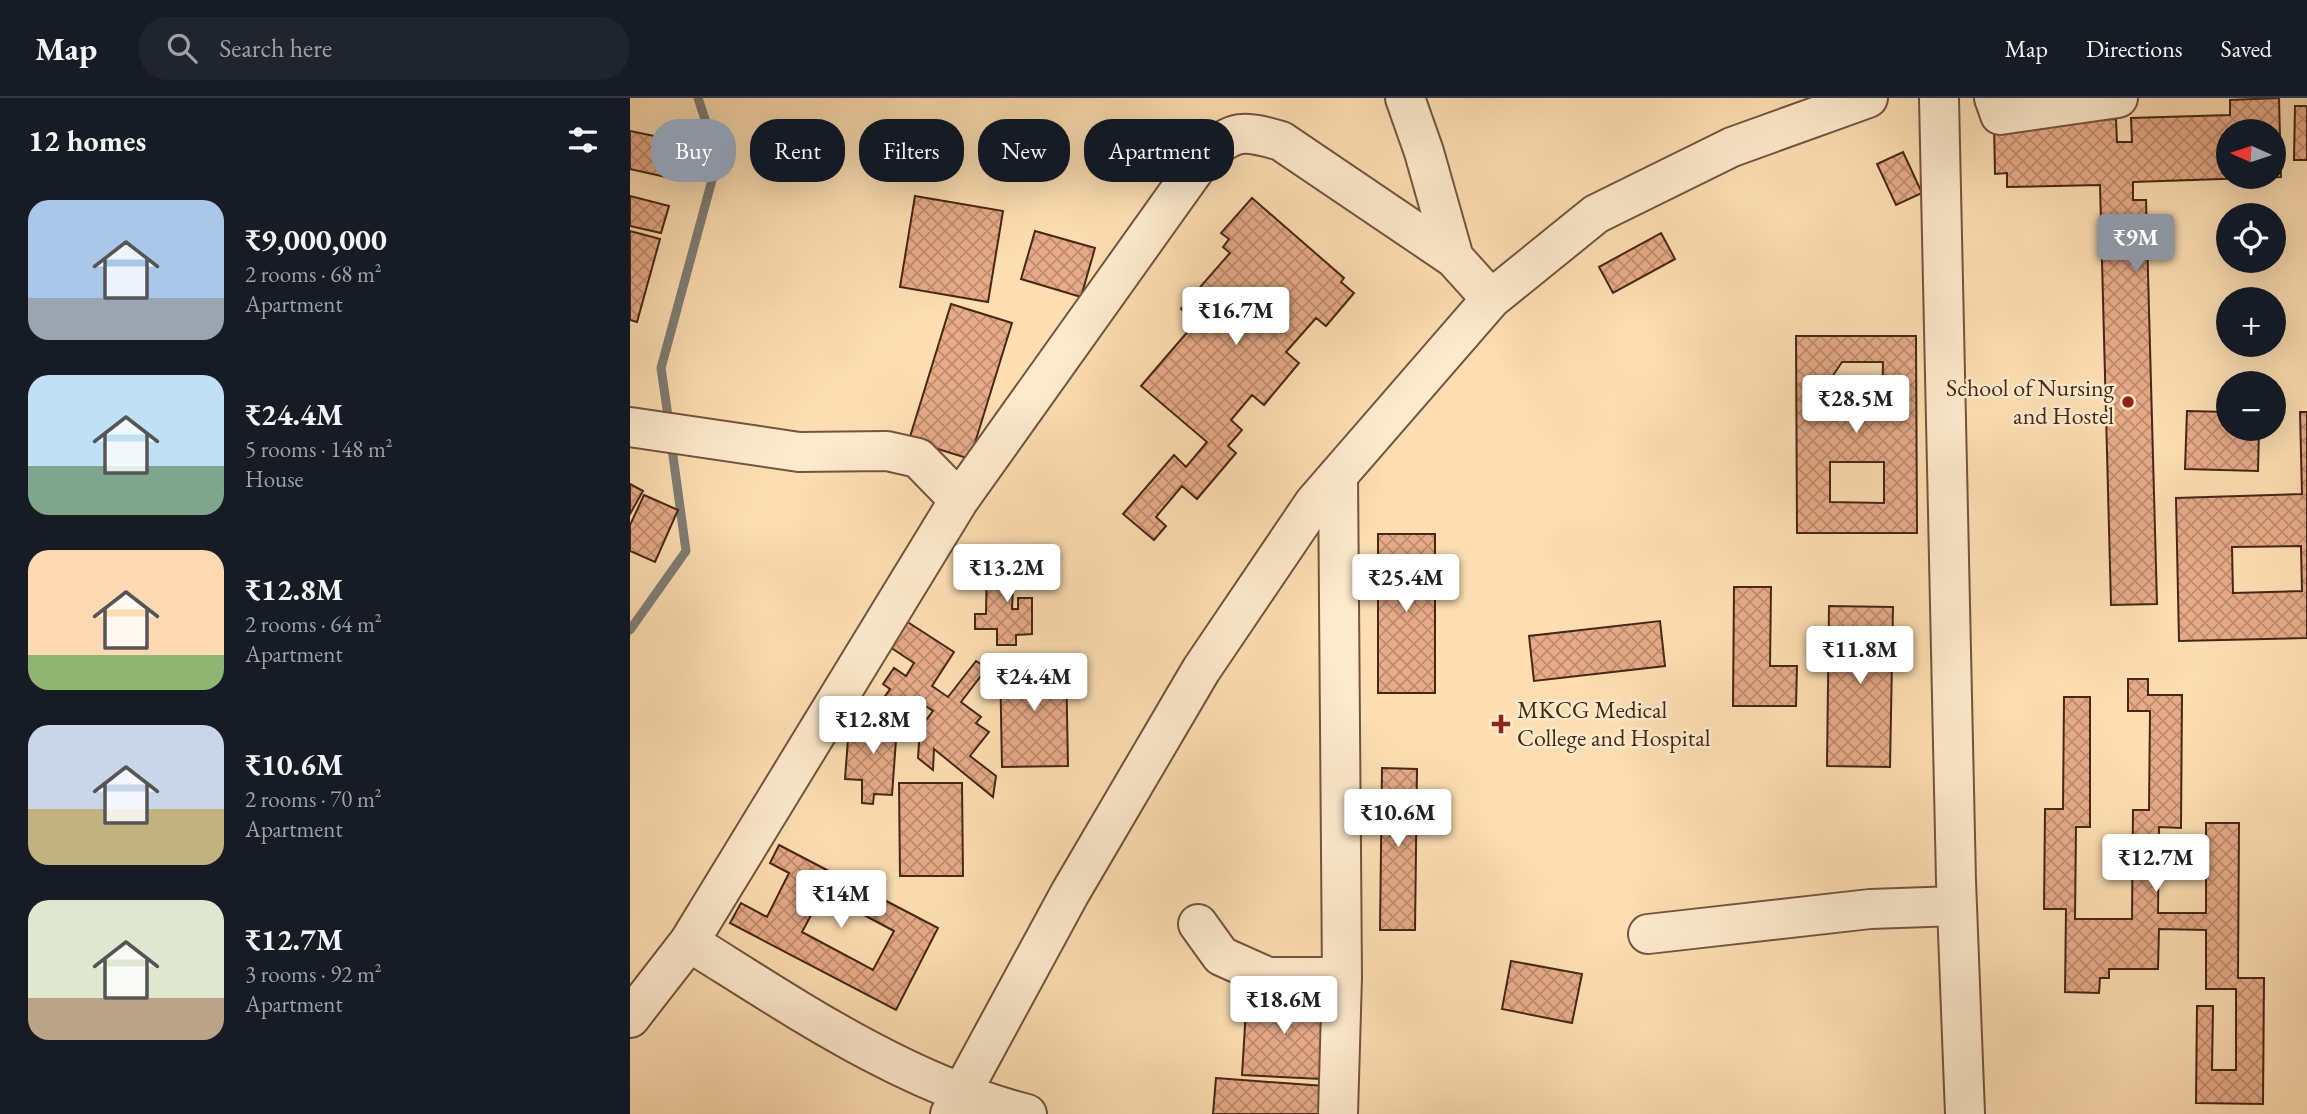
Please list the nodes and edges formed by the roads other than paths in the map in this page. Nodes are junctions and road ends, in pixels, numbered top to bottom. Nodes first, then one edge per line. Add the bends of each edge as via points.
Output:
1 (1405, 98) edge
2 (1868, 98) edge
3 (1939, 98) edge
4 (1994, 98) edge
5 (2118, 98) edge
6 (1454, 258) junction
7 (1491, 299) junction
8 (658, 431) edge
9 (1338, 475) junction
10 (959, 500) junction
11 (1956, 906) junction
12 (1198, 925) dead end
13 (1648, 934) dead end
14 (689, 942) junction
15 (1342, 977) junction
16 (630, 1018) edge
17 (955, 1104) edge
18 (1027, 1114) edge
19 (1338, 1114) edge
20 (1965, 1114) edge

1 - 6 street
2 - 7 street via 1732,147 1596,214
3 - 11 street
4 - 5 street via 2000,116
6 - 7 street
6 - 10 street via 1281,141 1250,131 1227,136 1205,155
7 - 9 street
8 - 10 street via 799,452 887,451 918,458
9 - 15 street
9 - 17 street via 1292,534 1201,670 1070,894
10 - 14 street
11 - 13 street via 1870,909
11 - 20 street
12 - 15 street via 1222,956 1268,977
14 - 16 street
14 - 17 street
15 - 19 street
17 - 18 street

